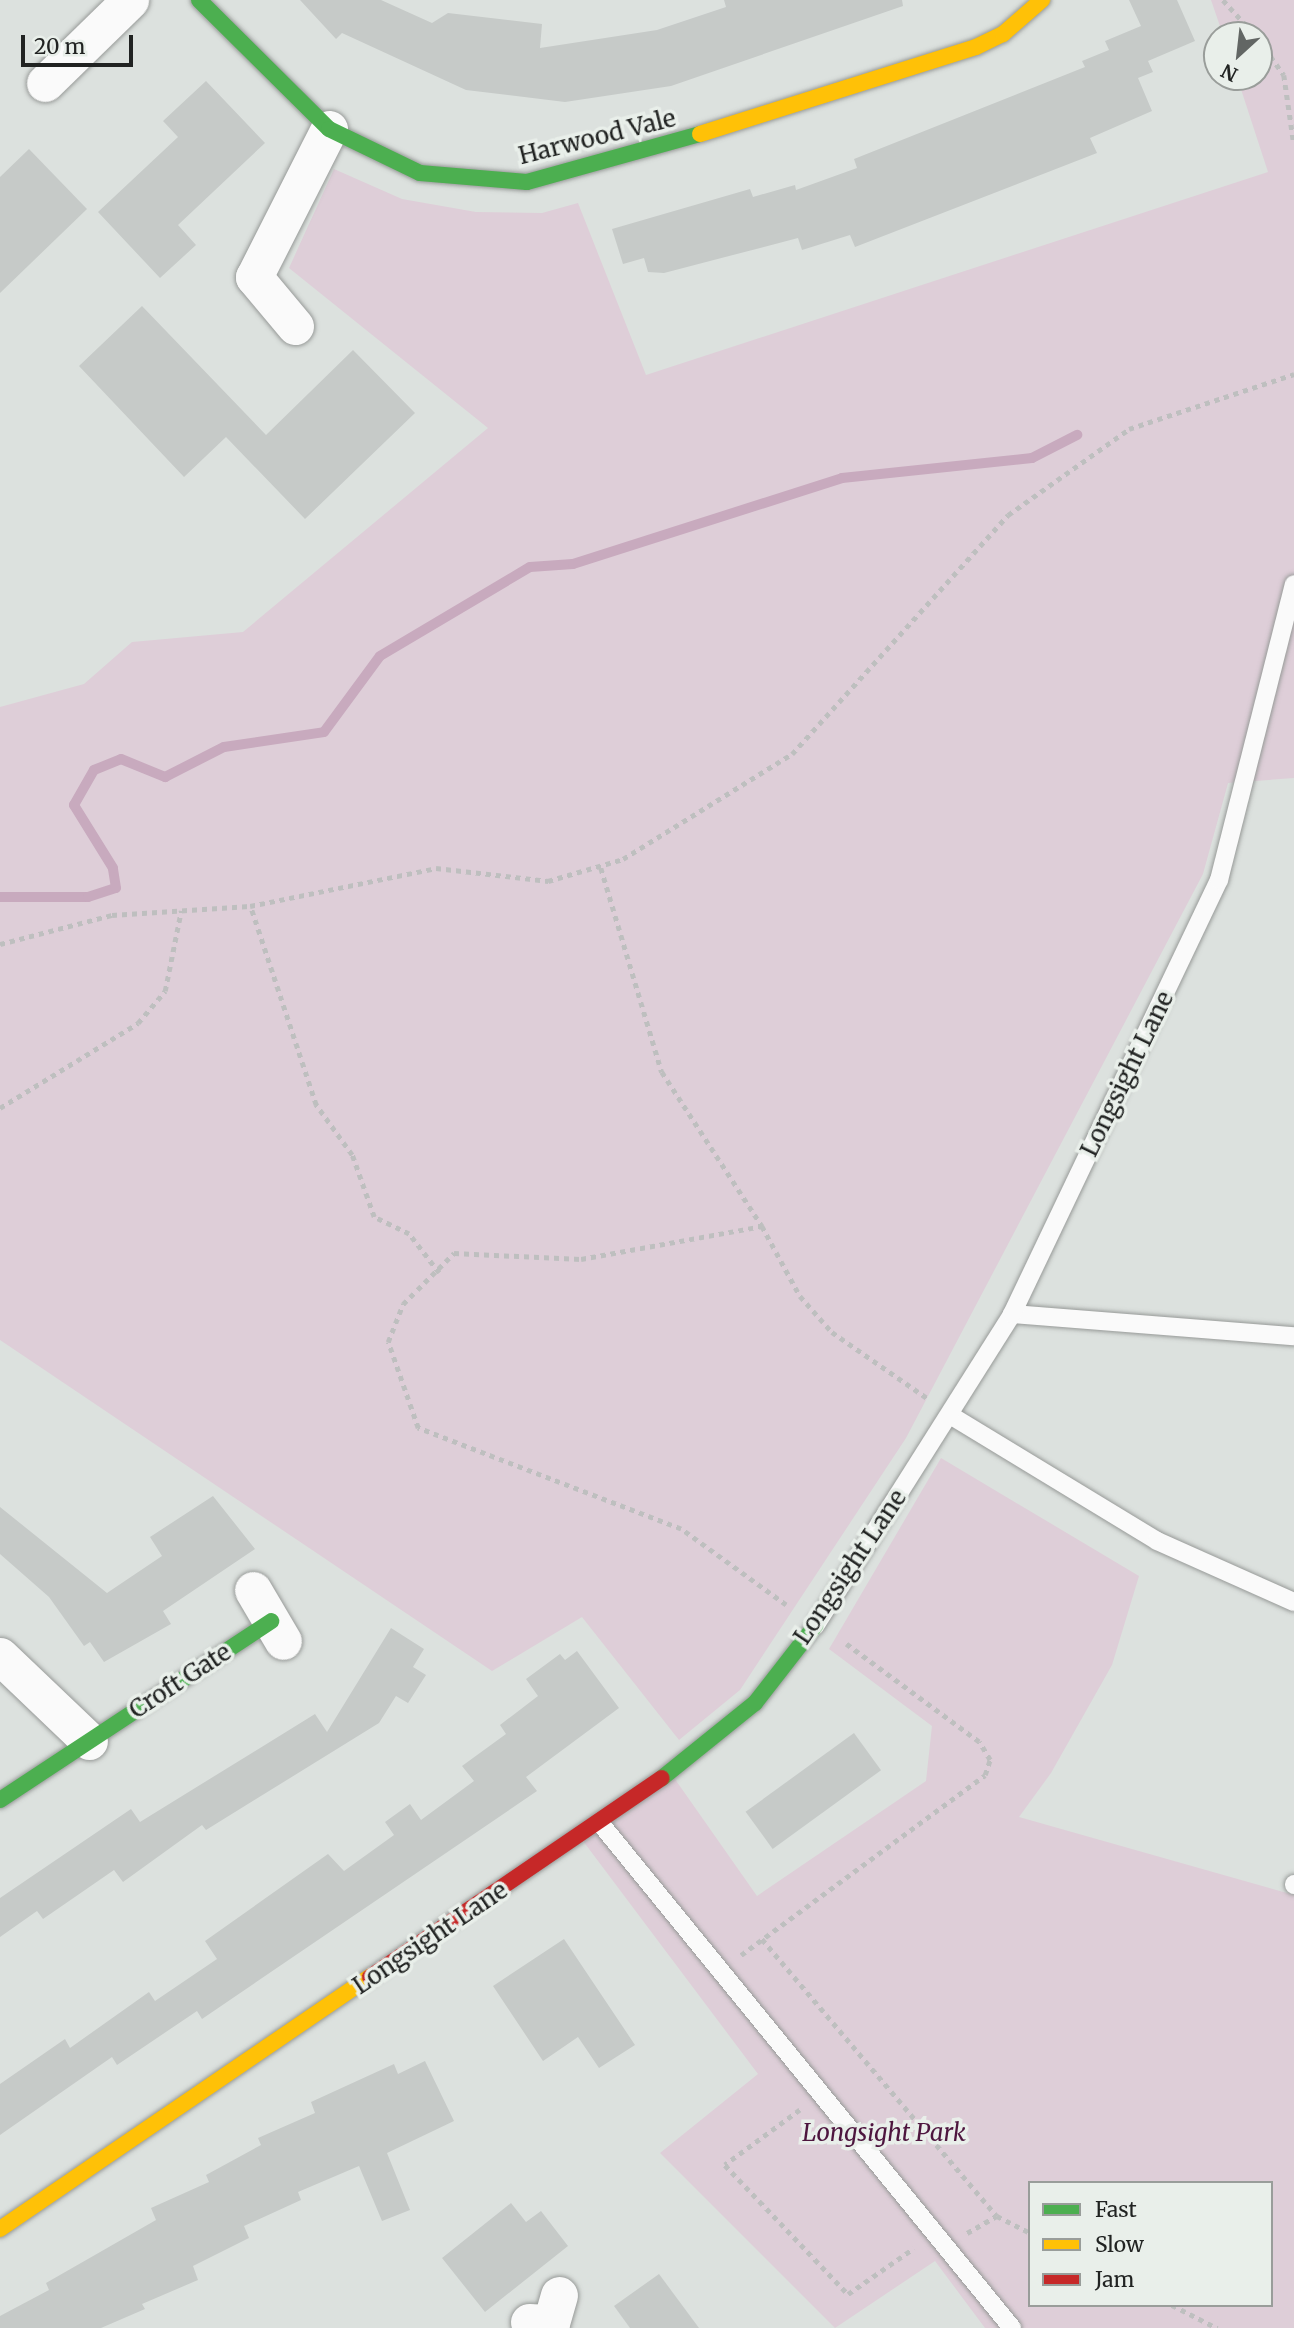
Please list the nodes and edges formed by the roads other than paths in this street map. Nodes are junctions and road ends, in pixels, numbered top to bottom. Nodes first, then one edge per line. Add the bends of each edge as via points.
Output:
1 (131, 0) edge
2 (198, 0) edge
3 (1042, 0) edge
4 (45, 83) dead end
5 (329, 129) junction
6 (295, 326) dead end
7 (1294, 584) edge
8 (1012, 1314) junction
9 (1294, 1336) edge
10 (950, 1415) junction
11 (1294, 1602) edge
12 (269, 1617) dead end
13 (814, 1626) joint
14 (0, 1656) edge
15 (89, 1741) junction
16 (0, 1800) edge
17 (600, 1823) junction
18 (0, 2230) edge
19 (1012, 2328) edge

1 - 4 street
2 - 5 street, Harwood Vale
3 - 5 street, Harwood Vale via 1003,34 976,47 527,182 420,173
5 - 6 street via 254,277
7 - 8 lane, Longsight Lane via 1219,880
8 - 9 lane
8 - 10 lane, Longsight Lane
10 - 11 lane via 1157,1541
10 - 13 lane, Longsight Lane
12 - 15 street, Croft Gate
13 - 17 street, Longsight Lane via 755,1703
14 - 15 street
15 - 16 street, Croft Gate
17 - 18 street, Longsight Lane
17 - 19 lane

